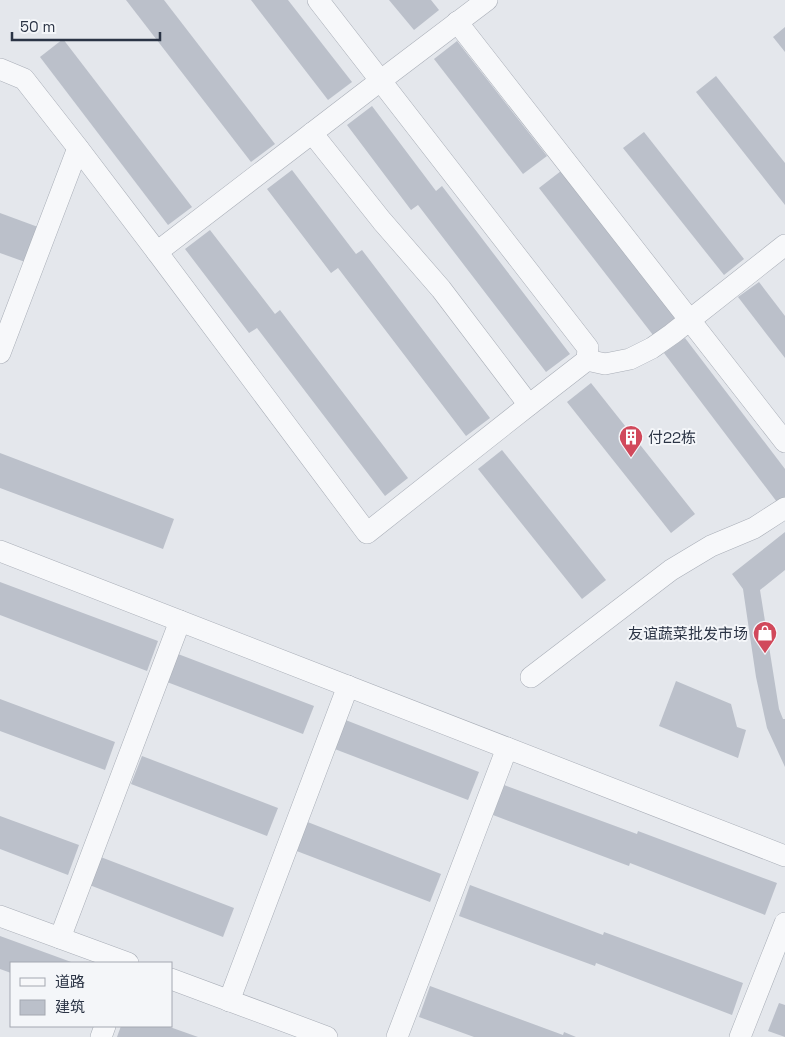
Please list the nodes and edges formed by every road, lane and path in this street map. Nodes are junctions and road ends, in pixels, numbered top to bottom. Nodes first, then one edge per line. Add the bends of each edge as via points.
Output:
1 (318, 0) edge
2 (487, 0) edge
3 (457, 22) junction
4 (0, 69) edge
5 (380, 80) junction
6 (312, 133) junction
7 (78, 148) junction
8 (785, 244) edge
9 (157, 252) junction
10 (690, 320) junction
11 (0, 353) edge
12 (588, 360) junction
13 (529, 405) junction
14 (785, 442) edge
15 (785, 508) edge
16 (0, 551) edge
17 (180, 621) junction
18 (531, 677) dead end
19 (348, 686) junction
20 (507, 748) junction
21 (785, 856) edge
22 (0, 916) edge
23 (785, 923) edge
24 (60, 938) junction
25 (125, 962) edge
26 (172, 979) edge
27 (229, 1000) junction
28 (327, 1037) edge
29 (397, 1037) edge
30 (740, 1037) edge

1 - 5 street
2 - 3 street
3 - 5 street
3 - 10 street
4 - 7 street via 24,79
5 - 6 street
5 - 12 street via 588,348
6 - 9 street
6 - 13 street via 382,222 441,289
7 - 9 street
7 - 11 street
8 - 10 street
9 - 13 street via 367,533
10 - 12 street via 652,348 630,359 605,364
10 - 14 street
12 - 13 street
15 - 18 street via 754,528 710,546 671,570
16 - 17 street
17 - 19 street
17 - 24 street
19 - 20 street
19 - 27 street
20 - 21 street
20 - 29 street
22 - 24 street
23 - 30 street
24 - 25 street
26 - 27 street
27 - 28 street

